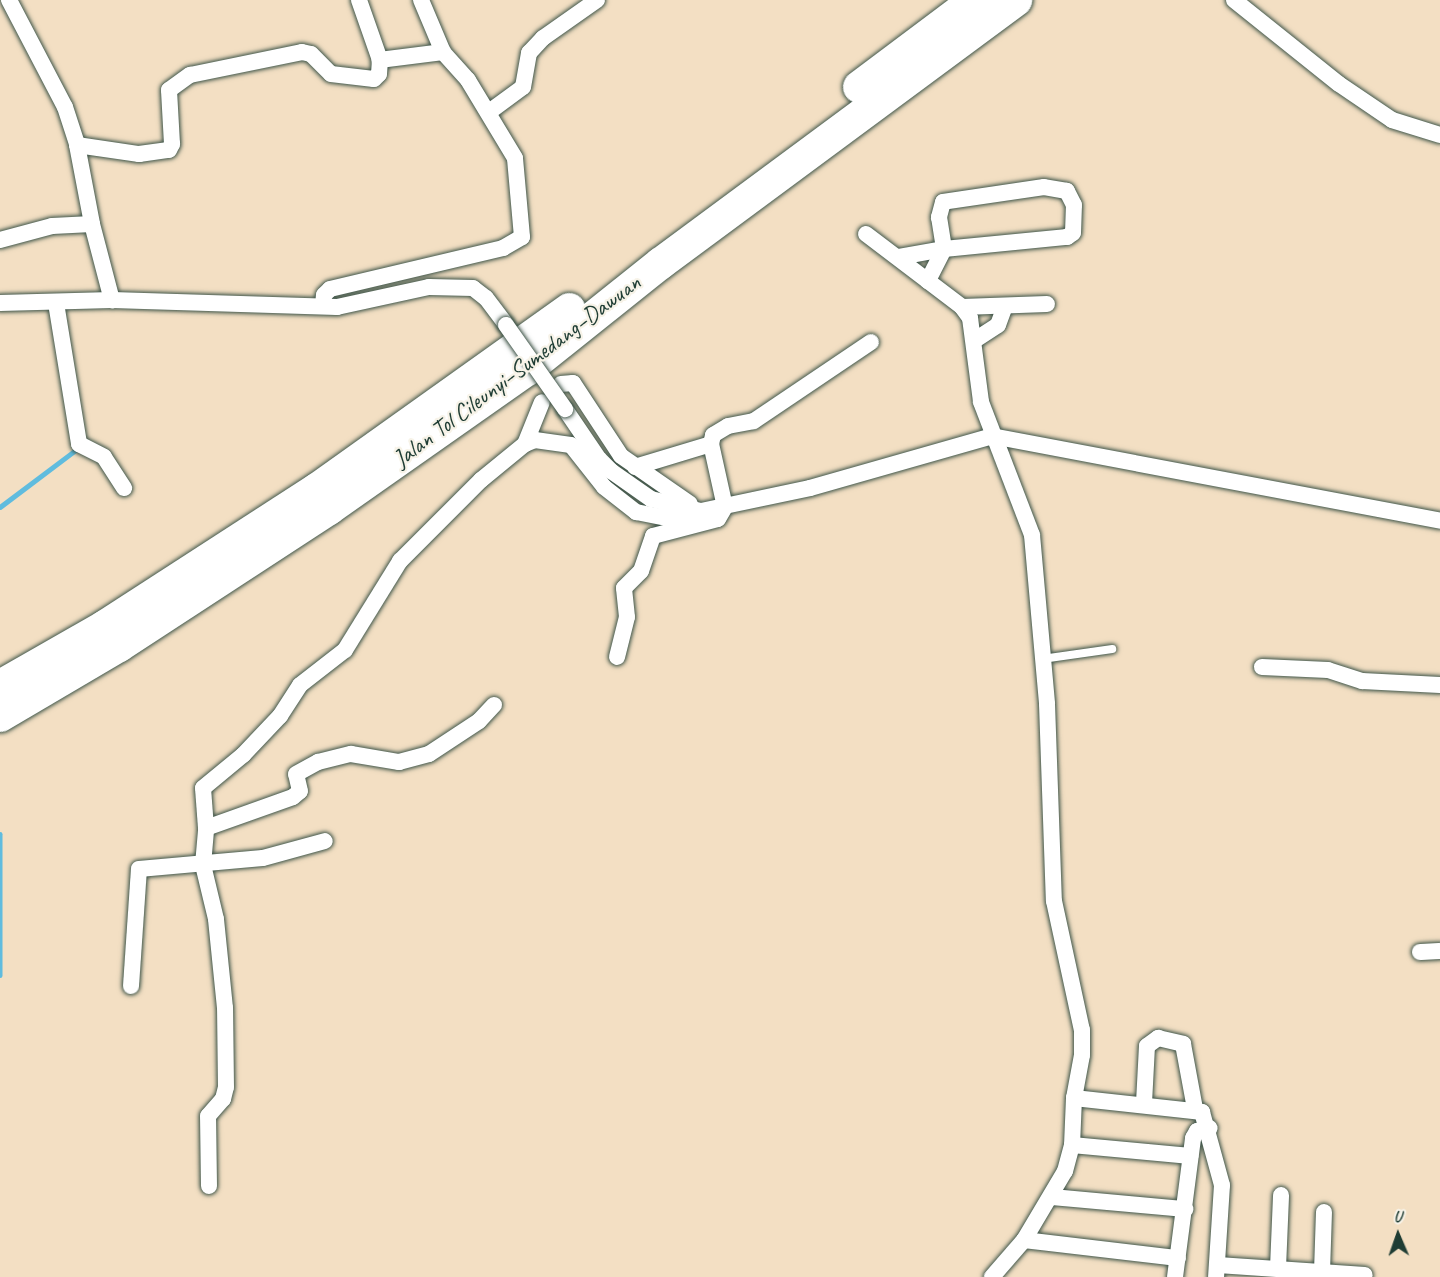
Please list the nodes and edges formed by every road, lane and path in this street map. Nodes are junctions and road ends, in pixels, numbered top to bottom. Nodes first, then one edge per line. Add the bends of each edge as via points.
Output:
1 (9, 0) edge
2 (359, 0) edge
3 (421, 0) edge
4 (597, 0) edge
5 (975, 0) edge
6 (1016, 0) edge
7 (1233, 0) edge
8 (443, 52) junction
9 (380, 60) junction
10 (489, 112) junction
11 (1440, 135) edge
12 (77, 145) junction
13 (92, 224) junction
14 (866, 234) dead end
15 (0, 240) edge
16 (944, 249) junction
17 (899, 257) junction
18 (395, 275) junction
19 (928, 281) junction
20 (399, 292) junction
21 (112, 300) junction
22 (0, 303) edge
23 (56, 303) junction
24 (1047, 304) dead end
25 (323, 306) junction
26 (1005, 306) junction
27 (962, 308) junction
28 (975, 340) junction
29 (871, 342) dead end
30 (561, 384) dead end
31 (542, 402) dead end
32 (992, 436) junction
33 (525, 444) junction
34 (711, 444) junction
35 (635, 467) junction
36 (124, 488) dead end
37 (725, 507) junction
38 (701, 511) junction
39 (1440, 521) edge
40 (1112, 650) dead end
41 (617, 657) dead end
42 (1042, 659) junction
43 (1262, 667) dead end
44 (1440, 685) edge
45 (0, 686) edge
46 (494, 705) dead end
47 (0, 716) edge
48 (206, 828) junction
49 (325, 842) dead end
50 (203, 865) junction
51 (1440, 951) edge
52 (1420, 952) dead end
53 (131, 986) dead end
54 (1074, 1098) junction
55 (1144, 1103) junction
56 (1194, 1109) junction
57 (1210, 1128) junction
58 (1072, 1145) junction
59 (1190, 1156) junction
60 (208, 1186) dead end
61 (1281, 1195) dead end
62 (1052, 1197) junction
63 (1185, 1209) junction
64 (1324, 1212) dead end
65 (1024, 1240) junction
66 (1178, 1258) junction
67 (1278, 1268) junction
68 (1217, 1271) edge
69 (1322, 1272) junction
70 (1365, 1275) dead end
71 (993, 1277) edge
72 (1176, 1277) edge

1 - 12 street via 65,107
2 - 9 street via 375,36
3 - 8 street
4 - 10 street via 543,38 529,53 522,87
5 - 45 highway, Jalan Tol Cileunyi–Sumedang–Dawuan via 512,353 317,489 105,626
6 - 47 highway, Jalan Tol Cileunyi–Sumedang–Dawuan via 679,249 527,370 348,496 119,646
7 - 11 street via 1384,115
8 - 9 street
8 - 10 street
9 - 12 street via 379,74 374,78 331,74 311,54 302,52 190,75 169,90 169,150 128,153
10 - 18 street via 515,158 522,237 503,248
12 - 13 street
13 - 15 street via 52,226
13 - 21 street
14 - 17 street
16 - 16 street via 1067,237 1073,233 1074,205 1067,191 1044,187 943,202 939,217
16 - 17 street
16 - 19 street
17 - 19 street
18 - 20 street
18 - 25 street via 326,290
19 - 27 street
20 - 25 street
20 - 38 street, bridge via 429,286 473,288 486,298 611,471 651,499
21 - 23 street
21 - 25 street
22 - 23 street
23 - 36 street via 79,444 104,457
24 - 26 street
26 - 27 street
26 - 28 street via 998,325
27 - 28 street via 970,318
28 - 32 street via 981,402
29 - 34 street via 754,421 728,426 713,435
30 - 35 street via 573,383 621,456
31 - 33 street
32 - 37 street
32 - 39 street
32 - 42 street via 1032,535
33 - 38 street via 535,440 571,445 614,497 636,512 671,519
33 - 48 street via 481,480 400,561 345,650 300,685 280,716 243,755 203,788
34 - 35 street
34 - 37 street
35 - 38 street
37 - 38 street
37 - 41 street via 718,519 653,536 641,571 624,588 627,617
40 - 42 lane
42 - 54 street via 1054,901 1082,1030
43 - 44 street via 1328,670 1362,681
46 - 48 street via 479,721 429,754 399,762 351,754 318,762 296,774 300,791 293,797
48 - 50 street
49 - 50 street via 263,858
50 - 53 street via 139,869
50 - 60 street via 216,919 225,1008 226,1087 223,1100 208,1116
51 - 52 street
54 - 55 street
54 - 58 street
55 - 56 street
55 - 56 street via 1148,1046 1158,1038 1183,1044
56 - 57 street via 1202,1112
57 - 59 street via 1197,1131
57 - 68 street via 1224,1204
58 - 59 street
58 - 62 street
59 - 63 street
61 - 67 street
62 - 63 street
62 - 65 street
63 - 66 street
64 - 69 street
65 - 66 street
65 - 71 street
66 - 72 street
67 - 68 street
67 - 69 street
69 - 70 street

